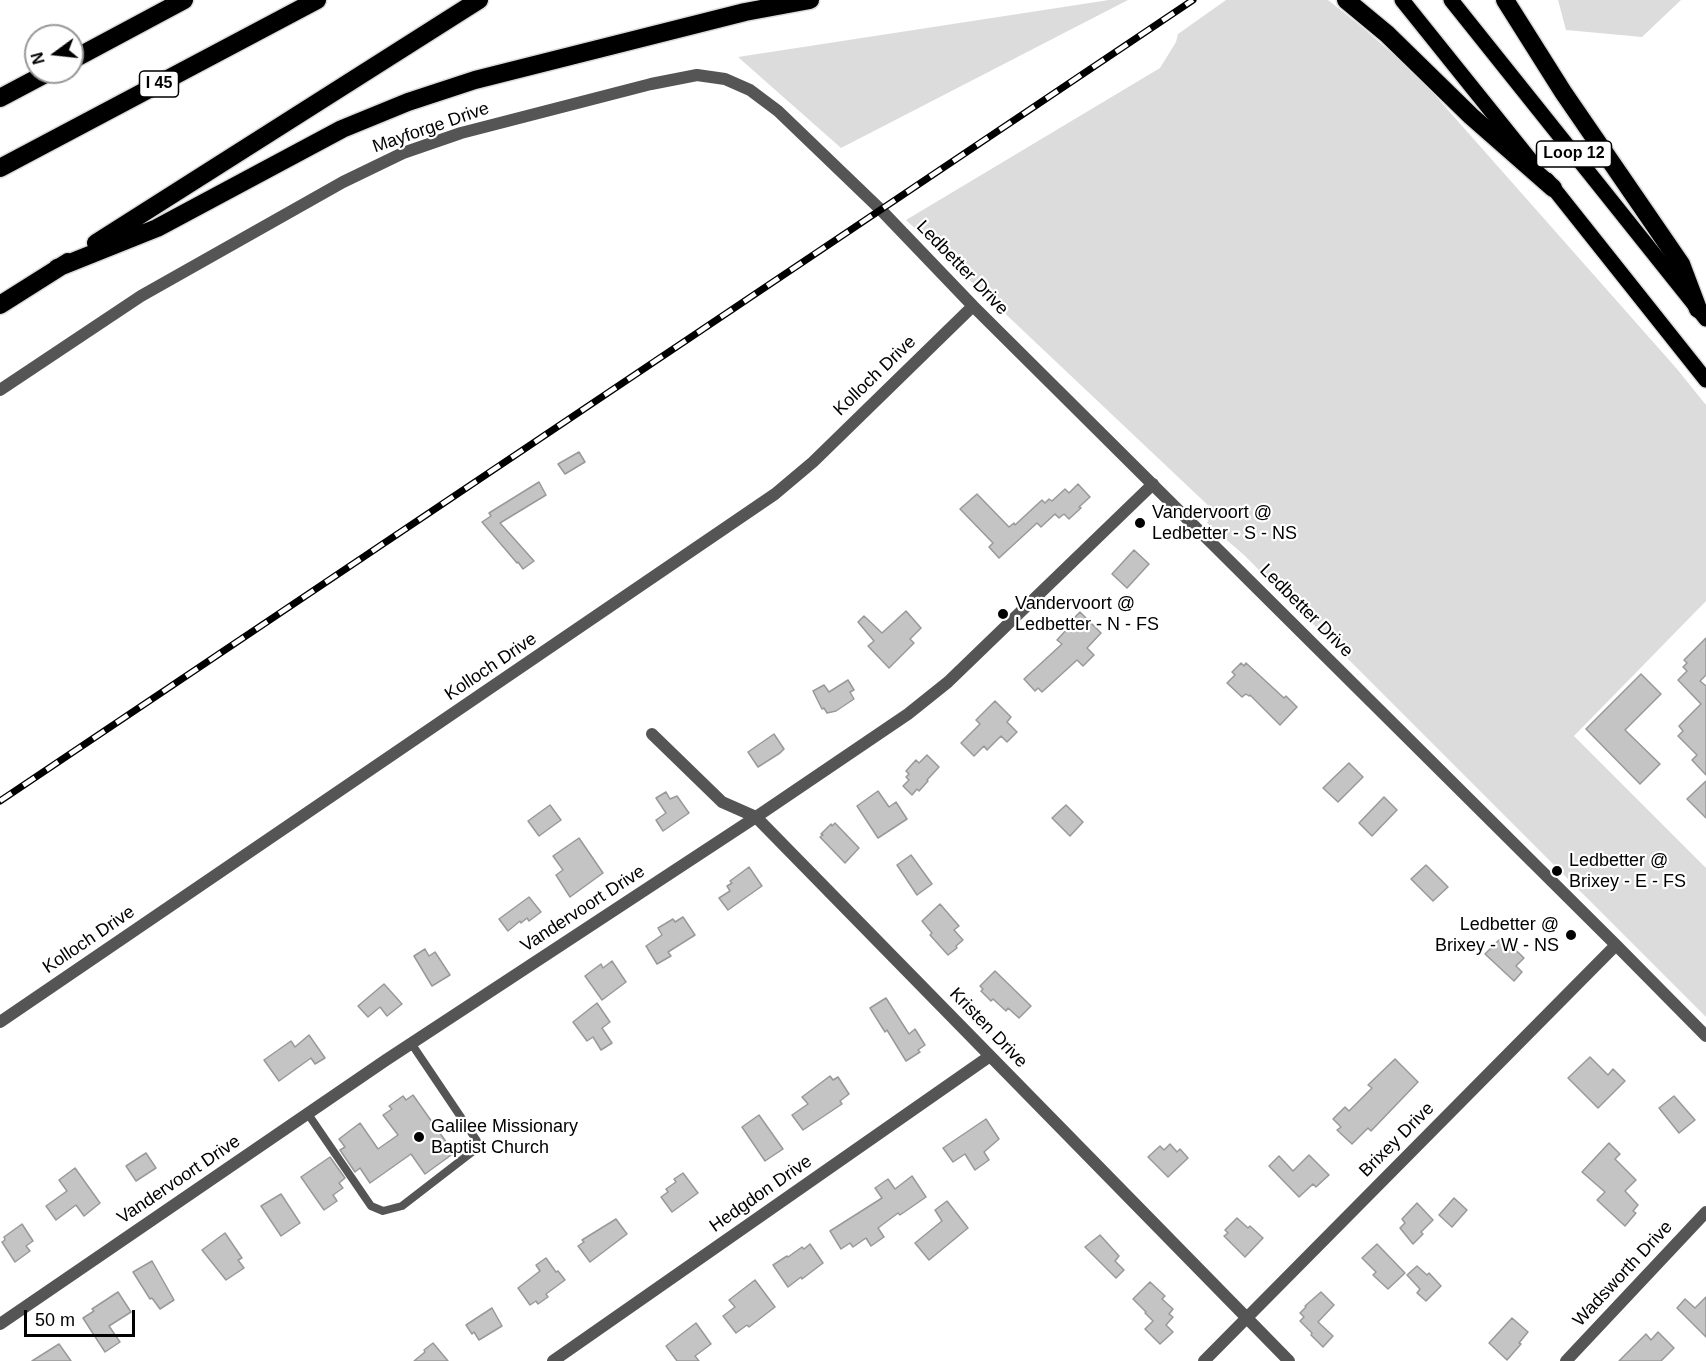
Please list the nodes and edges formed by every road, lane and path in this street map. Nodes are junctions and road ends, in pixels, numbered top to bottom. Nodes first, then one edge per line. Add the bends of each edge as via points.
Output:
1 (184, 0) edge
2 (317, 0) edge
3 (479, 0) edge
4 (810, 0) edge
5 (1346, 0) edge
6 (1402, 0) edge
7 (1451, 0) edge
8 (1505, 0) edge
9 (84, 54) edge
10 (26, 84) edge
11 (0, 98) edge
12 (0, 168) edge
13 (1553, 188) junction
14 (881, 210) joint
15 (57, 268) junction
16 (0, 305) edge
17 (973, 306) junction
18 (1702, 314) edge
19 (1706, 380) edge
20 (0, 390) edge
21 (1153, 484) junction
22 (652, 734) dead end
23 (756, 817) junction
24 (1616, 945) junction
25 (0, 1022) edge
26 (1706, 1036) edge
27 (411, 1043) junction
28 (990, 1056) junction
29 (308, 1114) junction
30 (1706, 1212) edge
31 (1247, 1318) junction
32 (0, 1324) edge
33 (553, 1361) edge
34 (1204, 1361) edge
35 (1289, 1361) edge
36 (1566, 1361) edge

1 - 9 highway
2 - 12 highway, I 45
3 - 15 highway
4 - 15 highway via 745,12 486,77 408,102 342,129 157,228
5 - 13 highway
6 - 13 main road, Loop 12
7 - 18 main road, Loop 12
8 - 18 highway via 1681,264
10 - 11 highway
13 - 19 main road, Loop 12
14 - 17 street, Ledbetter Drive
14 - 20 street, Mayforge Drive via 778,111 750,90 725,79 697,75 651,84 461,133 393,158 141,296
15 - 16 highway
17 - 21 street, Ledbetter Drive
17 - 25 street, Kolloch Drive via 775,494
21 - 23 street, Vandervoort Drive via 948,682 908,714
21 - 24 street, Ledbetter Drive
22 - 23 street, Kristen Drive via 722,802
23 - 27 street, Vandervoort Drive
23 - 28 street, Kristen Drive
24 - 26 street, Ledbetter Drive
24 - 31 street, Brixey Drive
27 - 29 street, Vandervoort Drive
27 - 29 lane via 477,1141 472,1152 402,1206 383,1211 372,1206
28 - 31 street, Kristen Drive
28 - 33 street, Hedgdon Drive
29 - 32 street, Vandervoort Drive
30 - 36 street, Wadsworth Drive
31 - 34 street, Brixey Drive
31 - 35 street, Kristen Drive

